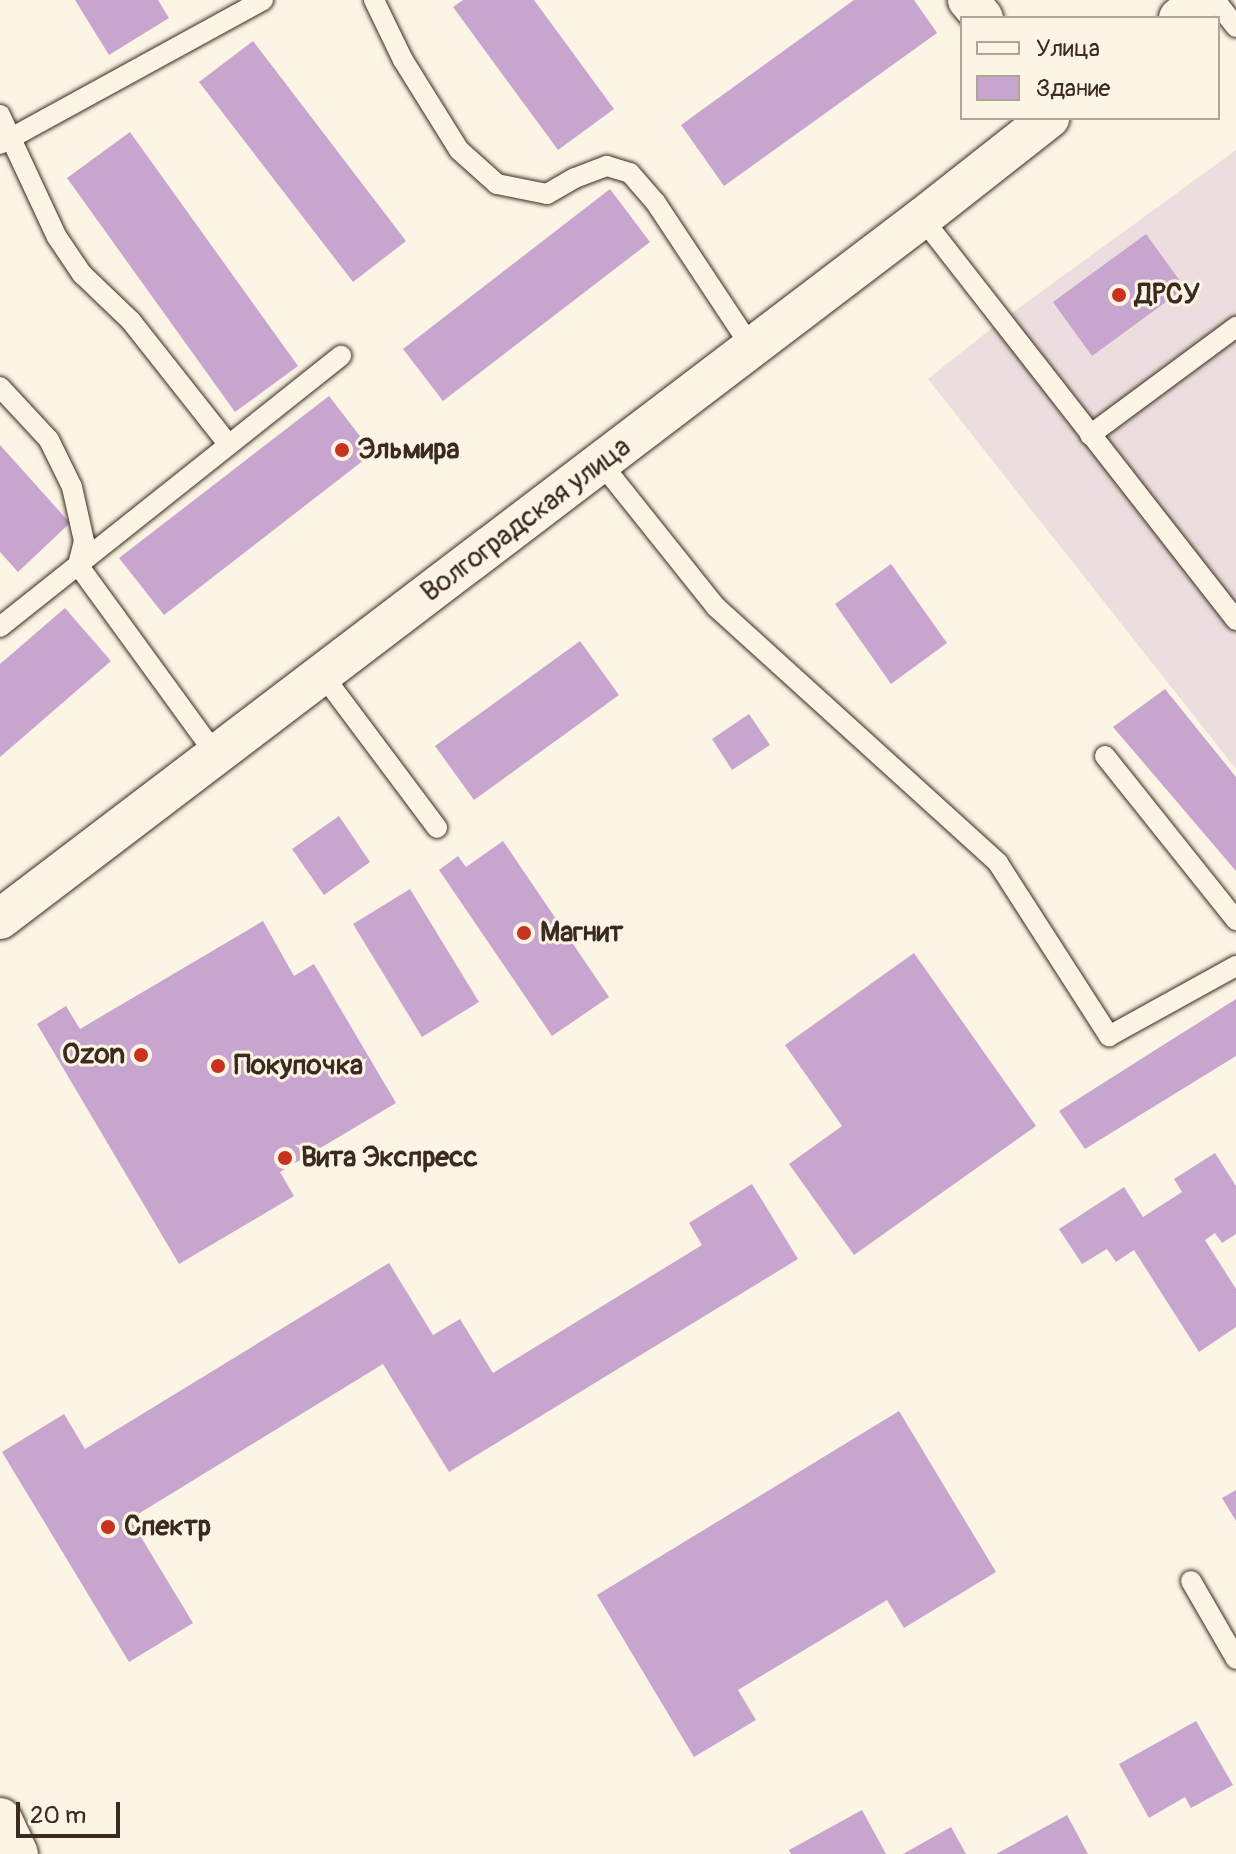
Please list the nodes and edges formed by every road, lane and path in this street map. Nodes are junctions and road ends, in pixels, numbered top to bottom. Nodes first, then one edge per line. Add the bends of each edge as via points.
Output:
1 (263, 0) edge
2 (374, 0) edge
3 (968, 0) edge
4 (1202, 0) edge
5 (1215, 0) edge
6 (981, 16) edge
7 (1182, 16) edge
8 (1236, 27) edge
9 (0, 115) edge
10 (1046, 120) edge
11 (5, 141) edge
12 (922, 218) junction
13 (1236, 327) edge
14 (752, 348) junction
15 (341, 356) dead end
16 (0, 387) edge
17 (1090, 435) junction
18 (229, 445) junction
19 (601, 463) junction
20 (78, 565) junction
21 (1236, 620) edge
22 (0, 627) edge
23 (322, 674) junction
24 (216, 755) junction
25 (1105, 756) dead end
26 (437, 828) dead end
27 (0, 919) edge
28 (1236, 920) edge
29 (1236, 966) edge
30 (1191, 1581) dead end
31 (1236, 1659) edge
32 (0, 1820) edge
33 (16, 1854) edge

1 - 11 lane
2 - 14 lane via 403,60 459,150 497,184 547,194 607,166 630,173 656,203
3 - 6 street
4 - 7 street
5 - 8 lane
9 - 11 lane
10 - 12 street, Волгоградская улица
11 - 18 lane via 82,274 131,321
12 - 14 street, Волгоградская улица
12 - 17 lane
13 - 17 lane
14 - 19 street, Волгоградская улица
15 - 18 lane
16 - 20 lane via 49,440 72,487 84,541
17 - 21 lane
18 - 20 lane
19 - 23 street, Волгоградская улица
19 - 29 lane via 716,607 998,863 1109,1036
20 - 22 lane
20 - 24 lane
23 - 24 street, Волгоградская улица
23 - 26 lane
24 - 27 street, Волгоградская улица
25 - 28 lane
30 - 31 lane
32 - 33 street

